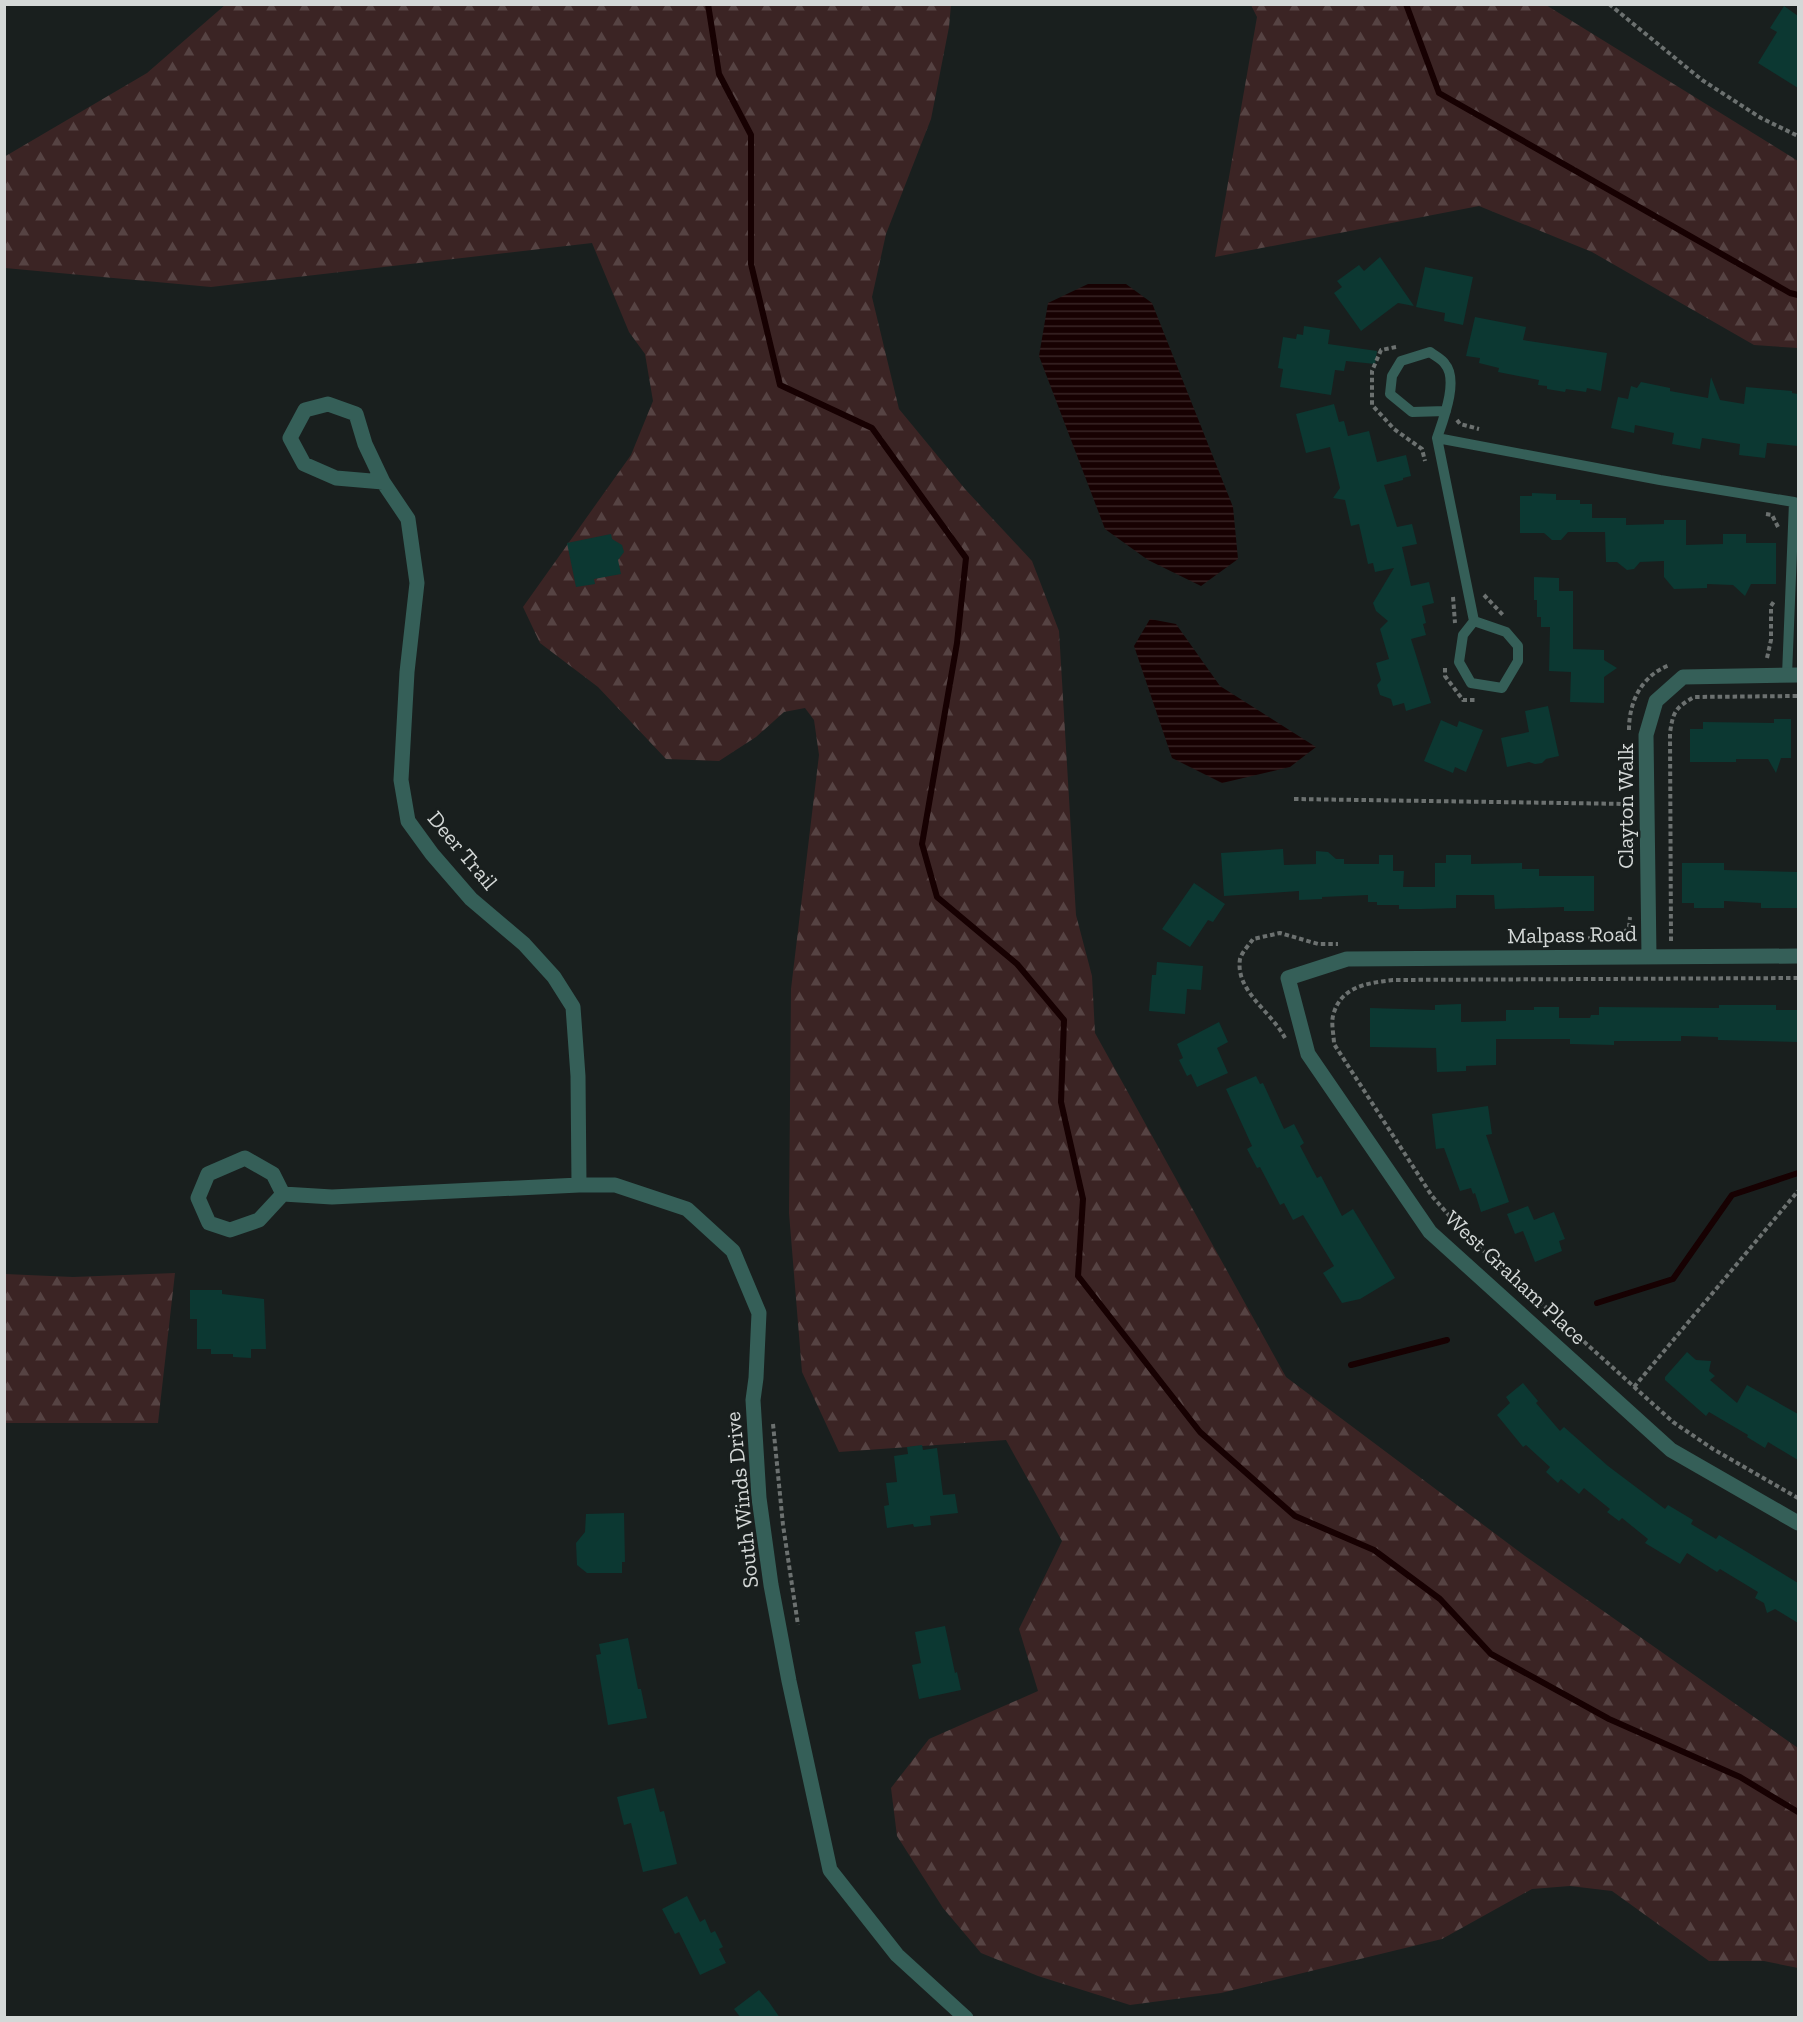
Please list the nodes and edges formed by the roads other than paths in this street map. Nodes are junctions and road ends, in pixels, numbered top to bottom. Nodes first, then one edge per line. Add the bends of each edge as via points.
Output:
1 (1451, 414) junction
2 (1437, 438) junction
3 (383, 482) junction
4 (1796, 502) edge
5 (1474, 621) junction
6 (1793, 675) edge
7 (1347, 951) joint
8 (1649, 956) junction
9 (1798, 956) edge
10 (579, 1185) junction
11 (283, 1194) junction
12 (1798, 1523) edge
13 (966, 2018) edge

1 - 1 lane via 1447,365 1430,352 1401,361 1392,376 1390,394 1412,412
1 - 2 lane
2 - 4 lane
2 - 5 lane
3 - 3 street, Deer Trail via 356,414 328,404 305,410 290,438 304,464 336,478
3 - 10 street, Deer Trail via 408,519 417,583 401,780 408,821 471,899 524,944 554,977 573,1007
4 - 6 lane via 1788,658
5 - 5 lane via 1506,632 1518,646 1518,661 1502,688 1471,683 1459,662 1463,635
6 - 8 street, Clayton Walk via 1683,676 1656,701 1646,735
7 - 8 street, Malpass Road
7 - 12 street, West Graham Place via 1288,978 1308,1054 1430,1232 1671,1449
8 - 9 street, Malpass Road
10 - 11 street, South Winds Drive via 332,1197
10 - 13 street, South Winds Drive via 615,1185 687,1209 733,1251 759,1313 753,1400 759,1498 783,1649 830,1869 897,1955
11 - 11 street via 259,1220 230,1230 209,1223 198,1198 208,1174 245,1158 273,1174

